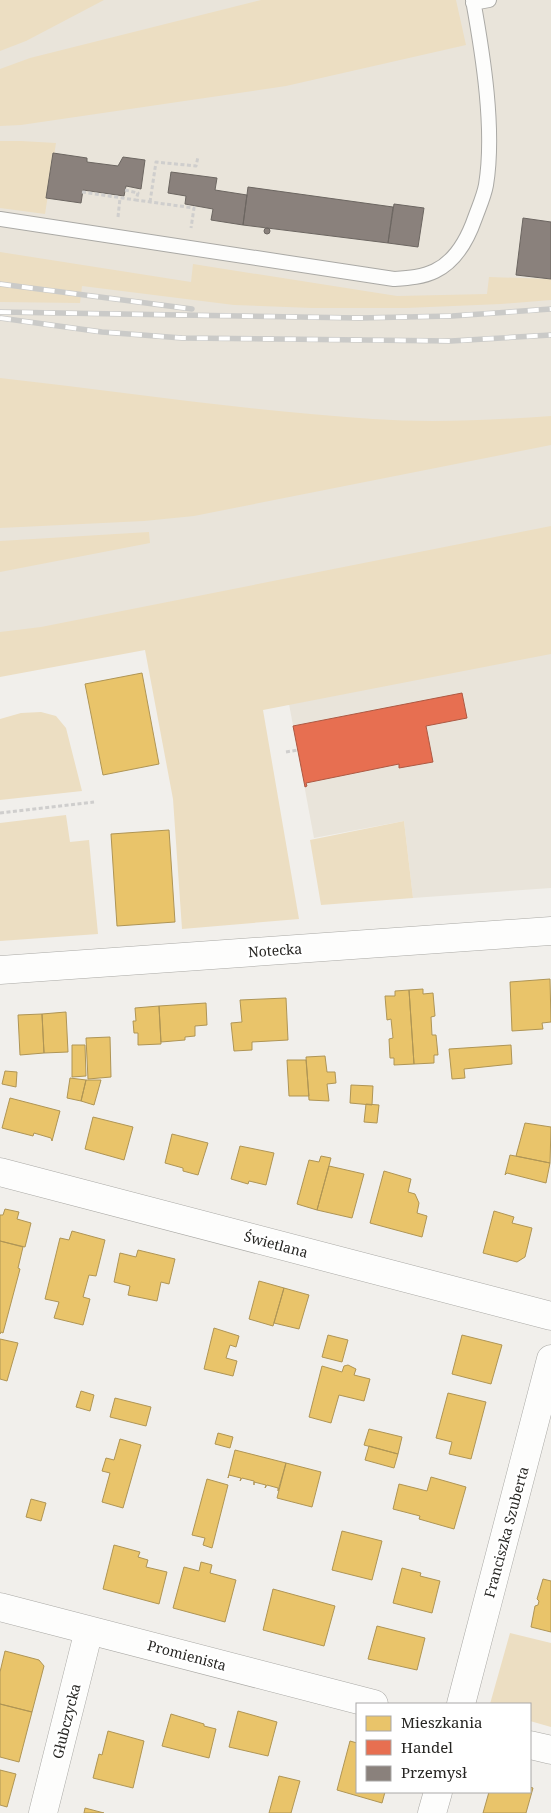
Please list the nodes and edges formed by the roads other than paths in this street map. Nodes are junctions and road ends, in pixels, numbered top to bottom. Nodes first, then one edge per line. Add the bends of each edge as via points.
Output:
1 (490, 0) edge
2 (473, 2) edge
3 (0, 219) edge
4 (551, 931) edge
5 (0, 970) edge
6 (0, 1172) edge
7 (551, 1316) edge
8 (551, 1360) edge
9 (0, 1607) edge
10 (89, 1630) junction
11 (370, 1703) edge
12 (461, 1703) edge
13 (531, 1745) edge
14 (551, 1750) edge
15 (438, 1793) edge
16 (43, 1813) edge
17 (432, 1813) edge

1 - 2 lane
2 - 3 lane via 490,142 486,186 464,243 436,271 394,280
4 - 5 street, Notecka
6 - 7 street, Świetlana
8 - 12 street, Franciszka Szuberta
9 - 10 street, Promienista
10 - 11 street, Promienista
10 - 16 street, Głubczycka
13 - 14 street
15 - 17 street

